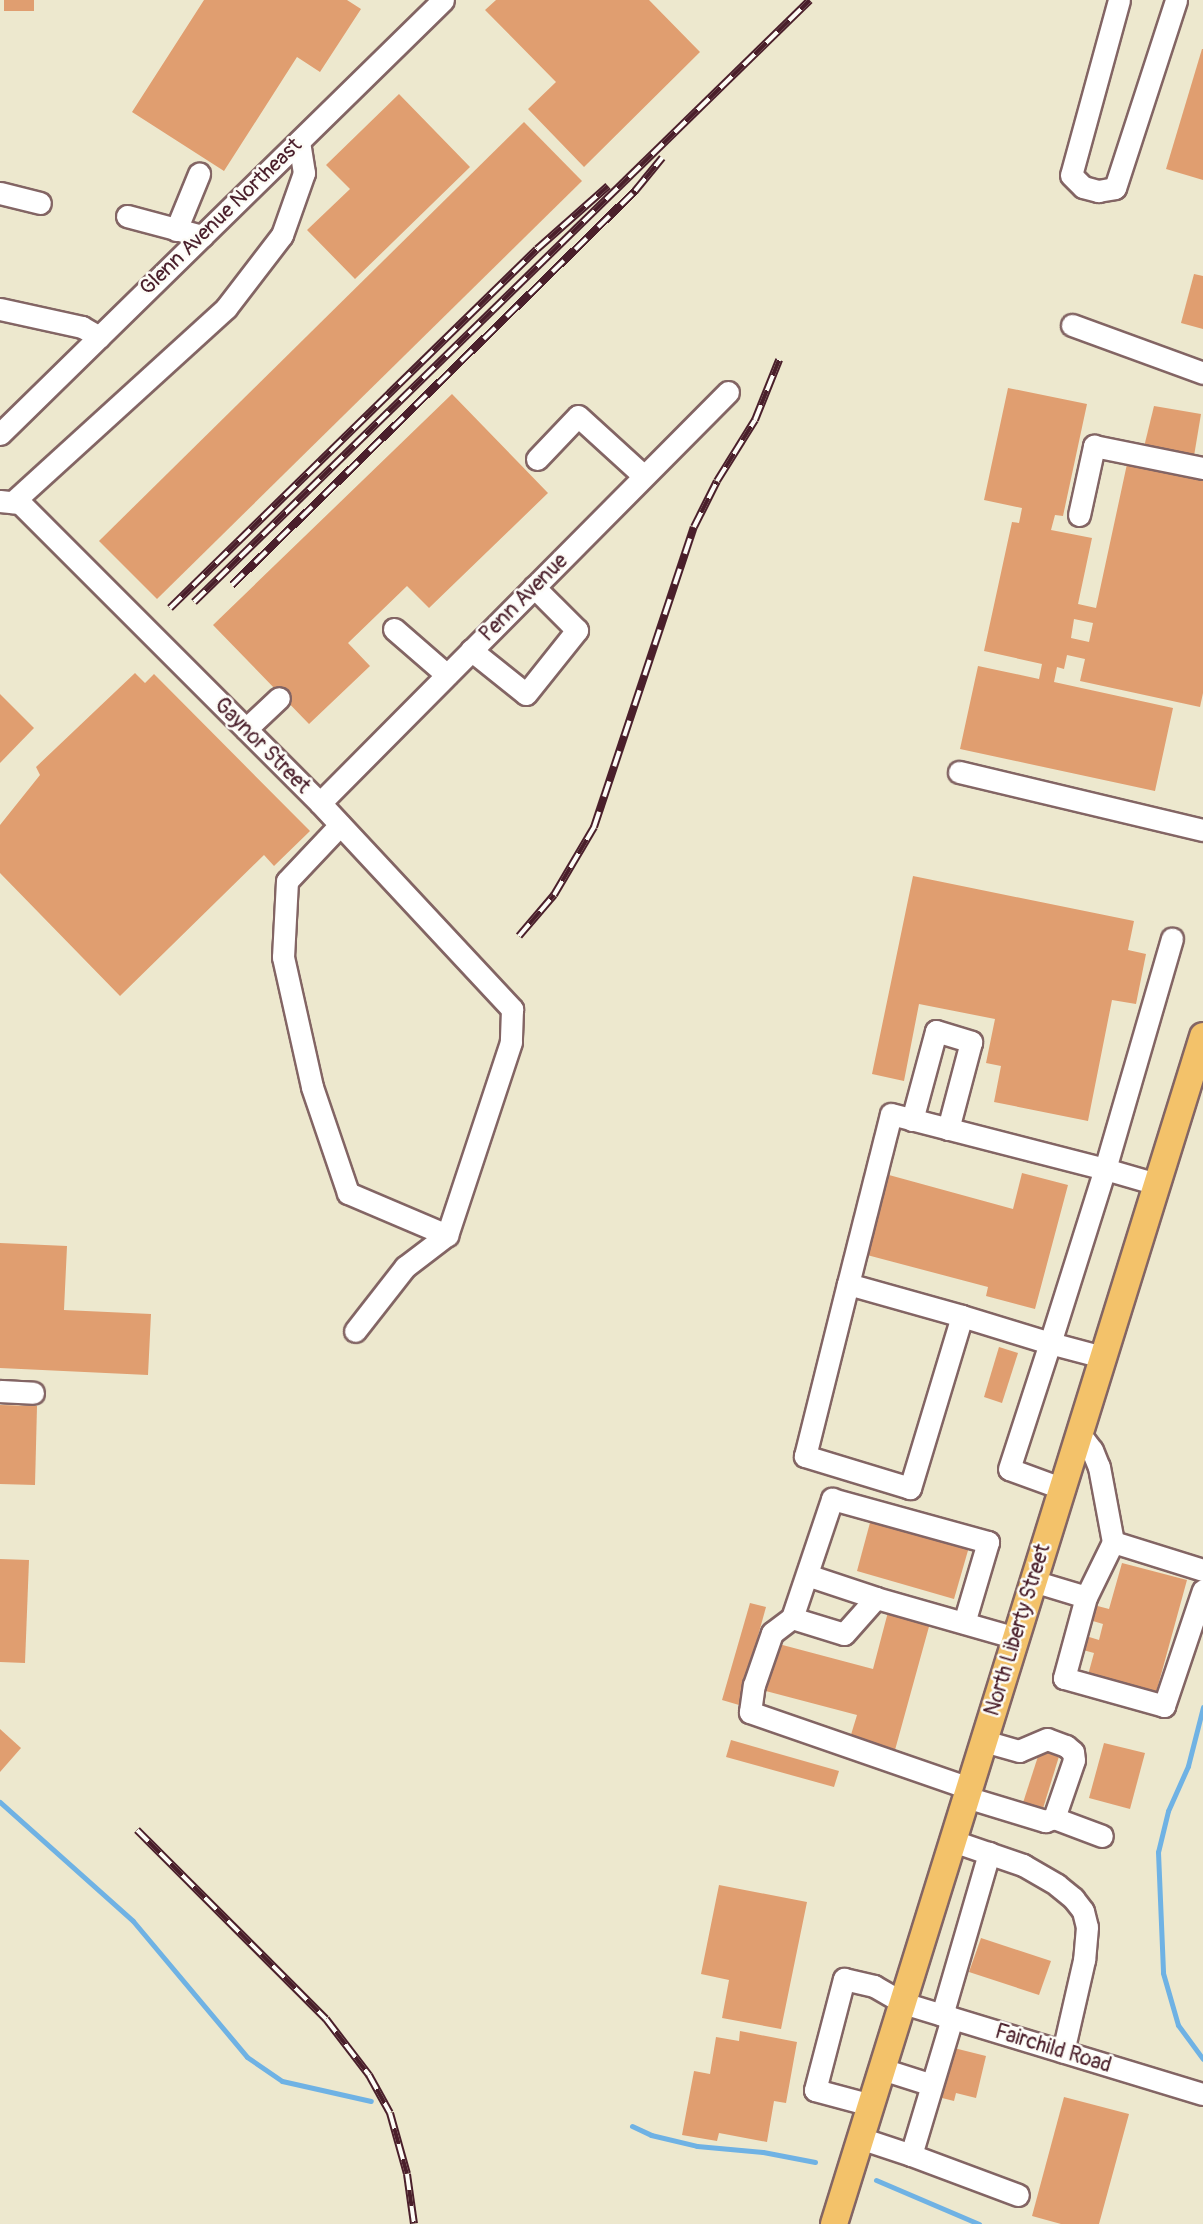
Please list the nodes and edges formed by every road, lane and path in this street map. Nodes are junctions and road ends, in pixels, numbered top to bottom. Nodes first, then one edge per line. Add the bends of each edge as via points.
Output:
1 (443, 0) edge
2 (1119, 0) edge
3 (1176, 0) edge
4 (299, 141) junction
5 (200, 174) dead end
6 (0, 193) edge
7 (40, 203) dead end
8 (127, 216) dead end
9 (176, 230) junction
10 (202, 236) junction
11 (0, 309) edge
12 (1072, 325) dead end
13 (99, 337) junction
14 (1203, 373) edge
15 (728, 392) dead end
16 (0, 434) edge
17 (537, 458) dead end
18 (1203, 468) edge
19 (644, 476) junction
20 (6, 502) edge
21 (1079, 515) dead end
22 (534, 587) junction
23 (394, 629) dead end
24 (471, 650) junction
25 (447, 675) junction
26 (279, 698) dead end
27 (246, 729) junction
28 (960, 772) dead end
29 (320, 803) junction
30 (340, 825) junction
31 (1203, 830) edge
32 (1172, 939) dead end
33 (1203, 1036) edge
34 (912, 1120) junction
35 (948, 1129) junction
36 (1105, 1169) junction
37 (1157, 1184) junction
38 (447, 1235) junction
39 (848, 1284) junction
40 (962, 1316) junction
41 (355, 1331) dead end
42 (1050, 1343) junction
43 (1103, 1357) junction
44 (0, 1391) edge
45 (33, 1393) dead end
46 (1079, 1433) junction
47 (1061, 1488) junction
48 (1113, 1542) junction
49 (1203, 1570) edge
50 (807, 1575) junction
51 (1033, 1581) junction
52 (1203, 1590) edge
53 (1086, 1597) junction
54 (876, 1598) junction
55 (792, 1618) junction
56 (964, 1623) junction
57 (1016, 1638) junction
58 (984, 1741) junction
59 (968, 1793) junction
60 (1054, 1818) junction
61 (1102, 1836) dead end
62 (953, 1841) junction
63 (989, 1853) junction
64 (903, 2003) junction
65 (947, 2016) junction
66 (1063, 2052) junction
67 (882, 2069) junction
68 (932, 2085) junction
69 (1203, 2094) edge
70 (871, 2105) junction
71 (860, 2138) junction
72 (911, 2155) junction
73 (1018, 2195) dead end
74 (834, 2224) edge

1 - 4 street, Glenn Avenue Northeast
2 - 3 street via 1071,176 1083,187 1098,191 1115,188
4 - 10 street, Glenn Avenue Northeast
4 - 20 street via 304,173 282,235 226,308
5 - 9 street
6 - 7 street
8 - 9 street
9 - 10 street
10 - 13 street, Glenn Avenue Northeast
11 - 13 street via 82,327
12 - 14 street
13 - 16 street, Glenn Avenue Northeast
15 - 19 street, Penn Avenue
17 - 19 street via 578,416
18 - 21 street via 1094,446
19 - 22 street, Penn Avenue
20 - 27 street, Gaynor Street via 20,503
22 - 24 street, Penn Avenue
22 - 24 street via 577,629 526,694
23 - 25 street
24 - 25 street, Penn Avenue
25 - 29 street, Penn Avenue
26 - 27 street
27 - 29 street, Gaynor Street
28 - 31 street
29 - 30 street, Gaynor Street
30 - 38 street, Gaynor Street via 512,1009 511,1042
30 - 38 street via 287,881 283,957 312,1087 348,1193
32 - 36 street
33 - 37 main road, North Liberty Street
34 - 35 street
34 - 35 street via 936,1031 971,1042
34 - 39 street via 891,1114
35 - 36 street
36 - 37 street
36 - 42 street
37 - 43 main road, North Liberty Street
38 - 41 street via 405,1267
39 - 40 street
39 - 40 street via 805,1456 910,1488
40 - 42 street
42 - 43 street
42 - 47 street via 1009,1469
43 - 46 main road, North Liberty Street
44 - 45 street
46 - 47 main road, North Liberty Street
46 - 48 street via 1099,1466
47 - 51 main road, North Liberty Street
48 - 49 street
48 - 53 street
50 - 54 street
50 - 55 street
50 - 56 street via 832,1499 988,1542
51 - 53 street
51 - 57 main road, North Liberty Street
52 - 53 street via 1164,1706 1064,1678
54 - 55 street via 844,1634
54 - 56 street
55 - 59 street via 772,1633 750,1712
56 - 57 street
57 - 58 main road, North Liberty Street
58 - 59 main road, North Liberty Street
58 - 60 street via 1019,1751 1047,1739 1073,1752
59 - 60 street via 1035,1820
59 - 62 main road, North Liberty Street
60 - 61 street
62 - 63 street
62 - 64 main road, North Liberty Street
63 - 65 street
63 - 66 street via 1058,1885 1083,1911 1087,1927 1083,1960
64 - 65 street, Fairchild Road
64 - 67 main road, North Liberty Street
64 - 70 street, Fairchild Road via 874,1986 844,1979 814,2090
65 - 66 street, Fairchild Road
65 - 68 street
66 - 69 street, Fairchild Road
67 - 68 street
67 - 70 main road, North Liberty Street
68 - 72 street
70 - 71 main road, North Liberty Street
71 - 72 street
71 - 74 main road, North Liberty Street
72 - 73 street

